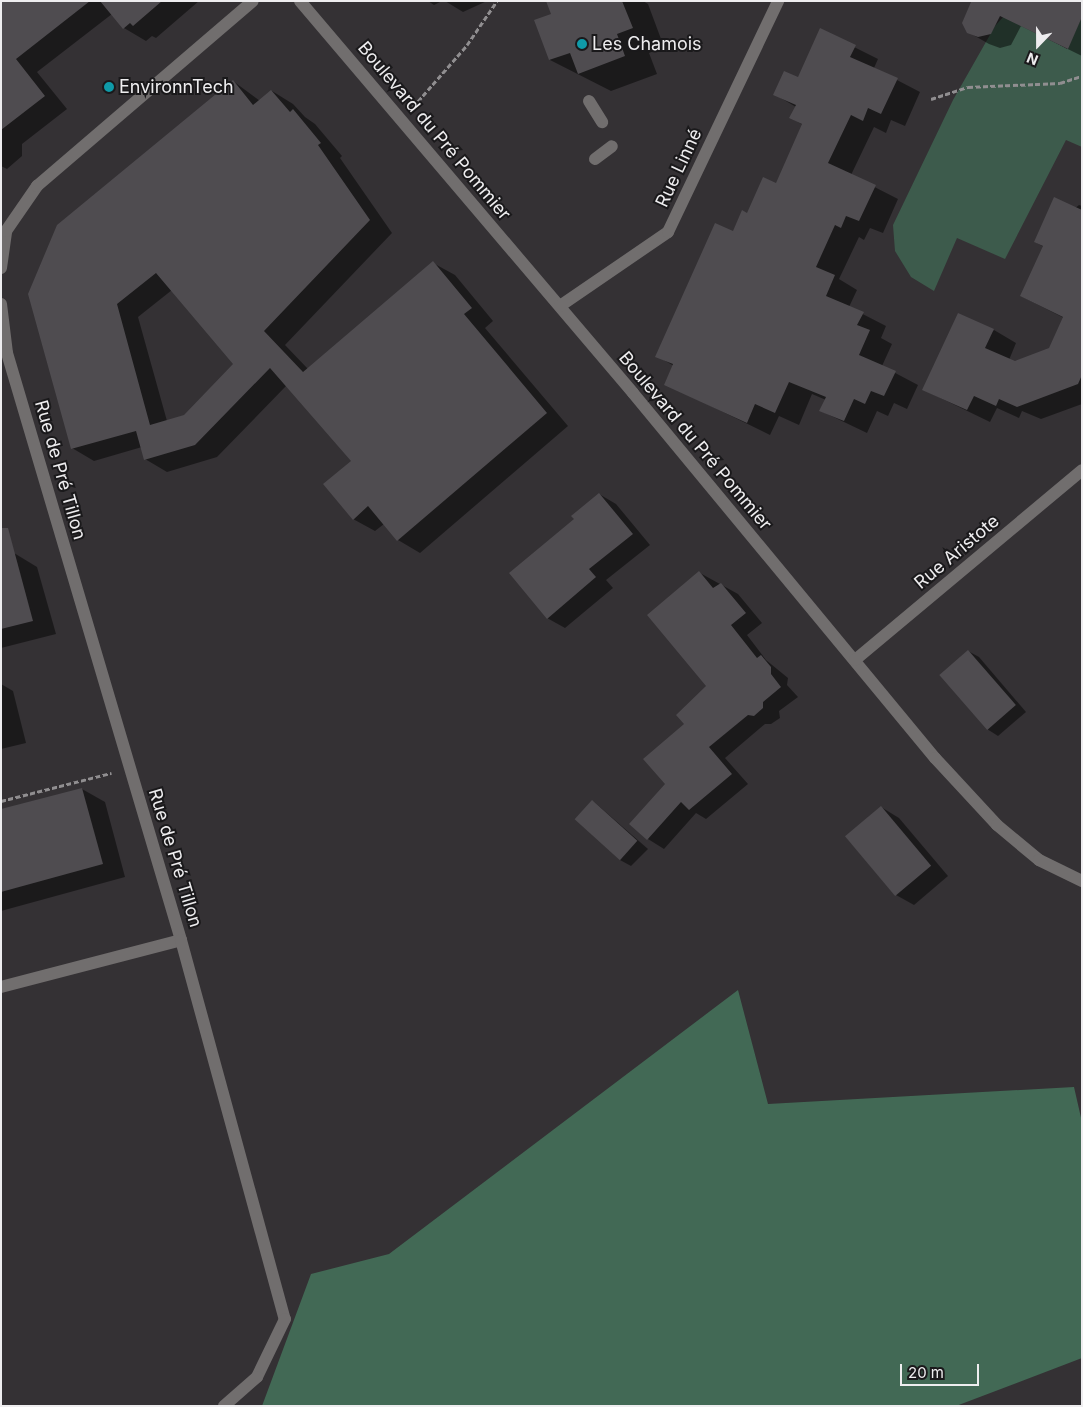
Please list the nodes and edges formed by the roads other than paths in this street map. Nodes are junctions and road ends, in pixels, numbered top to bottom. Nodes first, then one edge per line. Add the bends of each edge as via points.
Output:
1 (253, 1) edge
2 (300, 1) edge
3 (778, 1) edge
4 (589, 101) dead end
5 (602, 122) dead end
6 (612, 146) dead end
7 (595, 159) dead end
8 (1, 268) edge
9 (1, 304) edge
10 (560, 306) junction
11 (1081, 472) edge
12 (855, 660) junction
13 (1082, 881) edge
14 (181, 940) junction
15 (1, 987) edge
16 (224, 1406) edge

1 - 8 street via 37,186 6,231
2 - 10 street, Boulevard du Pré Pommier
3 - 10 street, Rue Linné via 668,232
4 - 5 street
6 - 7 street
9 - 14 street, Rue de Pré Tillon via 7,353
10 - 12 street, Boulevard du Pré Pommier
11 - 12 street, Rue Aristote
12 - 13 street, Boulevard du Pré Pommier via 935,758 997,825 1040,860
14 - 15 street
14 - 16 street, Rue de Pré Tillon via 285,1319 257,1377

